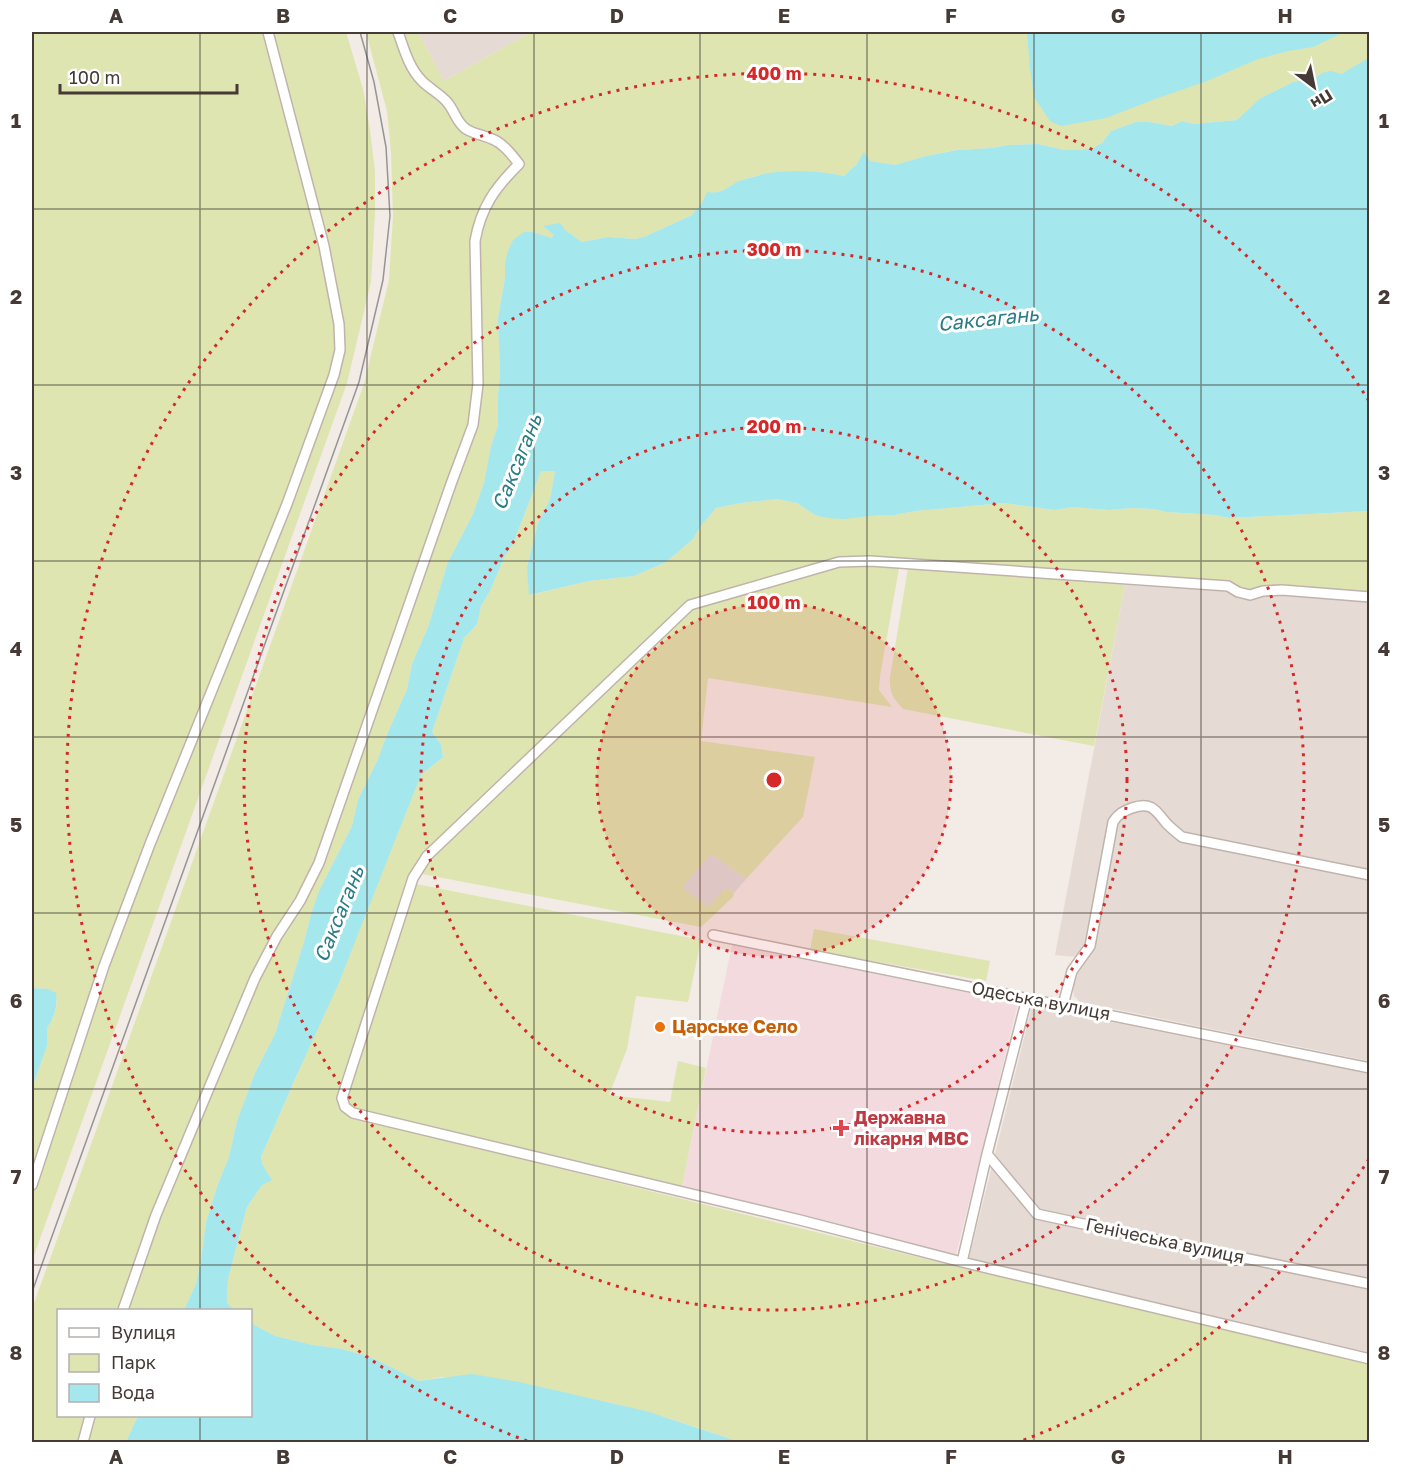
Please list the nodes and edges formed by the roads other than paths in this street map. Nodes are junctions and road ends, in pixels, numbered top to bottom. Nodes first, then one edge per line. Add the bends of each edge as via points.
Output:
1 (268, 32) edge
2 (398, 32) edge
3 (1370, 597) edge
4 (1370, 874) edge
5 (713, 935) dead end
6 (1028, 998) junction
7 (1063, 1005) junction
8 (1370, 1068) edge
9 (987, 1154) junction
10 (32, 1185) edge
11 (962, 1262) junction
12 (1370, 1284) edge
13 (124, 1309) edge
14 (1370, 1359) edge
15 (90, 1417) edge
16 (83, 1443) edge

1 - 10 street via 324,246 340,350 287,504 104,966
2 - 13 street via 413,72 450,105 457,121 494,139 519,164 496,189 477,229 478,384 473,425 319,863 255,978 156,1215
3 - 11 street via 1282,590 1250,595 1228,586 839,562 690,605 422,863 413,878 342,1098 352,1113
4 - 7 street via 1182,837 1151,807 1130,808 1113,822 1090,946 1072,971
5 - 6 street, Одеська вулиця
6 - 7 street, Одеська вулиця
6 - 9 street
7 - 8 street, Одеська вулиця
9 - 11 street
9 - 12 street, Генічеська вулиця via 1037,1214
11 - 14 street
15 - 16 street

